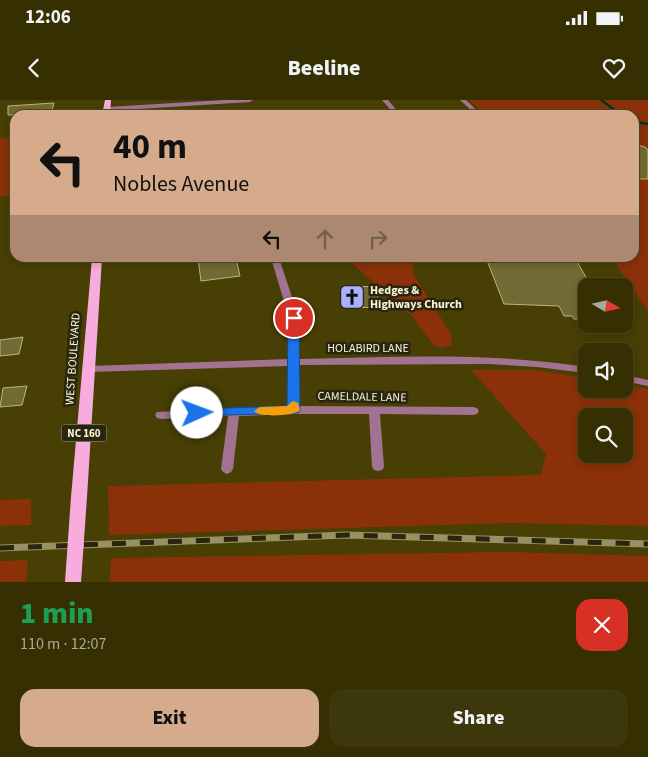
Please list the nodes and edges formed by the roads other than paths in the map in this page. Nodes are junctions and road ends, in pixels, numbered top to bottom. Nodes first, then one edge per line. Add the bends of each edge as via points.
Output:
1 (250, 100) edge
2 (385, 100) edge
3 (463, 100) edge
4 (131, 110) edge
5 (394, 110) edge
6 (474, 110) edge
7 (97, 262) edge
8 (276, 262) edge
9 (292, 362) junction
10 (89, 369) junction
11 (578, 369) edge
12 (633, 380) edge
13 (648, 383) edge
14 (294, 410) junction
15 (374, 410) junction
16 (234, 412) junction
17 (472, 412) dead end
18 (161, 415) dead end
19 (378, 468) dead end
20 (226, 469) dead end
21 (73, 582) edge

1 - 4 street
2 - 5 street
3 - 6 street
7 - 10 main road, WEST BOULEVARD / NC 160
8 - 9 street via 294,318
9 - 10 street, HOLABIRD LANE
9 - 11 street, HOLABIRD LANE via 472,361
9 - 14 street
10 - 21 main road, WEST BOULEVARD / NC 160, bridge
12 - 13 street
14 - 15 street, CAMELDALE LANE
14 - 16 street, CAMELDALE LANE
15 - 17 street, CAMELDALE LANE
15 - 19 street
16 - 18 street, CAMELDALE LANE
16 - 20 street

